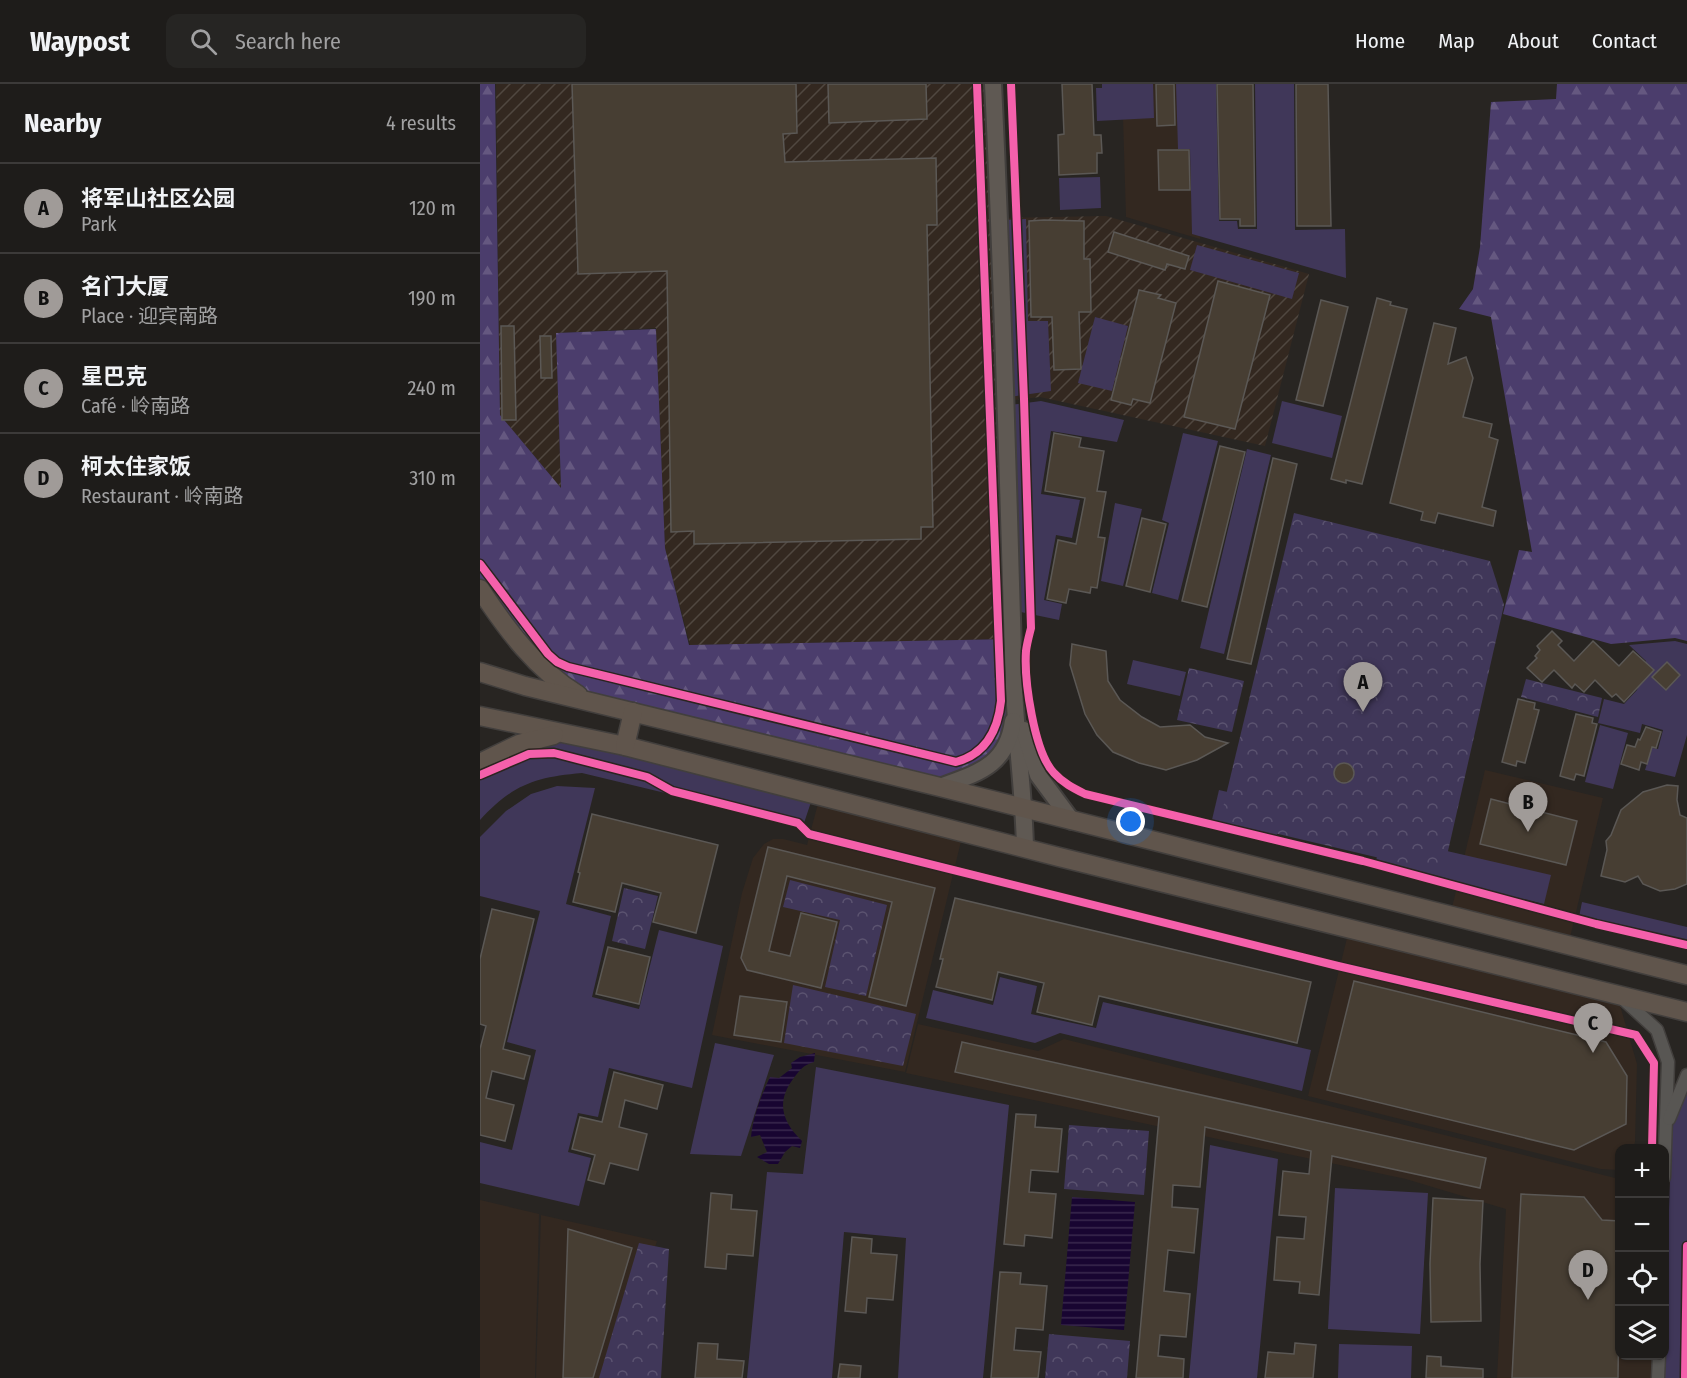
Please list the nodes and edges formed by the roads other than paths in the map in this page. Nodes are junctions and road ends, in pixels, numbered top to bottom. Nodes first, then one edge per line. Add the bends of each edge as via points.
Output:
1 (993, 84) edge
2 (480, 589) edge
3 (480, 672) edge
4 (480, 680) edge
5 (525, 686) junction
6 (590, 702) junction
7 (1015, 702) junction
8 (633, 712) junction
9 (480, 716) edge
10 (564, 734) junction
11 (625, 746) junction
12 (480, 763) edge
13 (940, 788) junction
14 (1025, 809) junction
15 (1072, 821) junction
16 (1025, 848) junction
17 (1687, 975) edge
18 (1618, 993) junction
19 (1687, 1012) edge
20 (1687, 1075) edge
21 (1666, 1125) junction
22 (1666, 1144) edge
23 (1659, 1360) edge
24 (1658, 1378) edge

1 - 7 main road
2 - 6 main road via 527,653 547,673
3 - 5 main road
4 - 5 main road
5 - 6 main road
6 - 8 main road
7 - 13 main road via 1010,739 987,768
7 - 14 main road
7 - 15 main road via 1038,775
8 - 11 main road
8 - 13 main road
9 - 10 main road
10 - 11 main road
10 - 12 main road via 533,739
11 - 16 main road
13 - 14 main road
14 - 15 main road
14 - 16 main road
15 - 17 main road
16 - 18 main road
18 - 19 main road
18 - 21 street via 1657,1030 1660,1038 1668,1062
20 - 21 street
21 - 22 street
23 - 24 street

